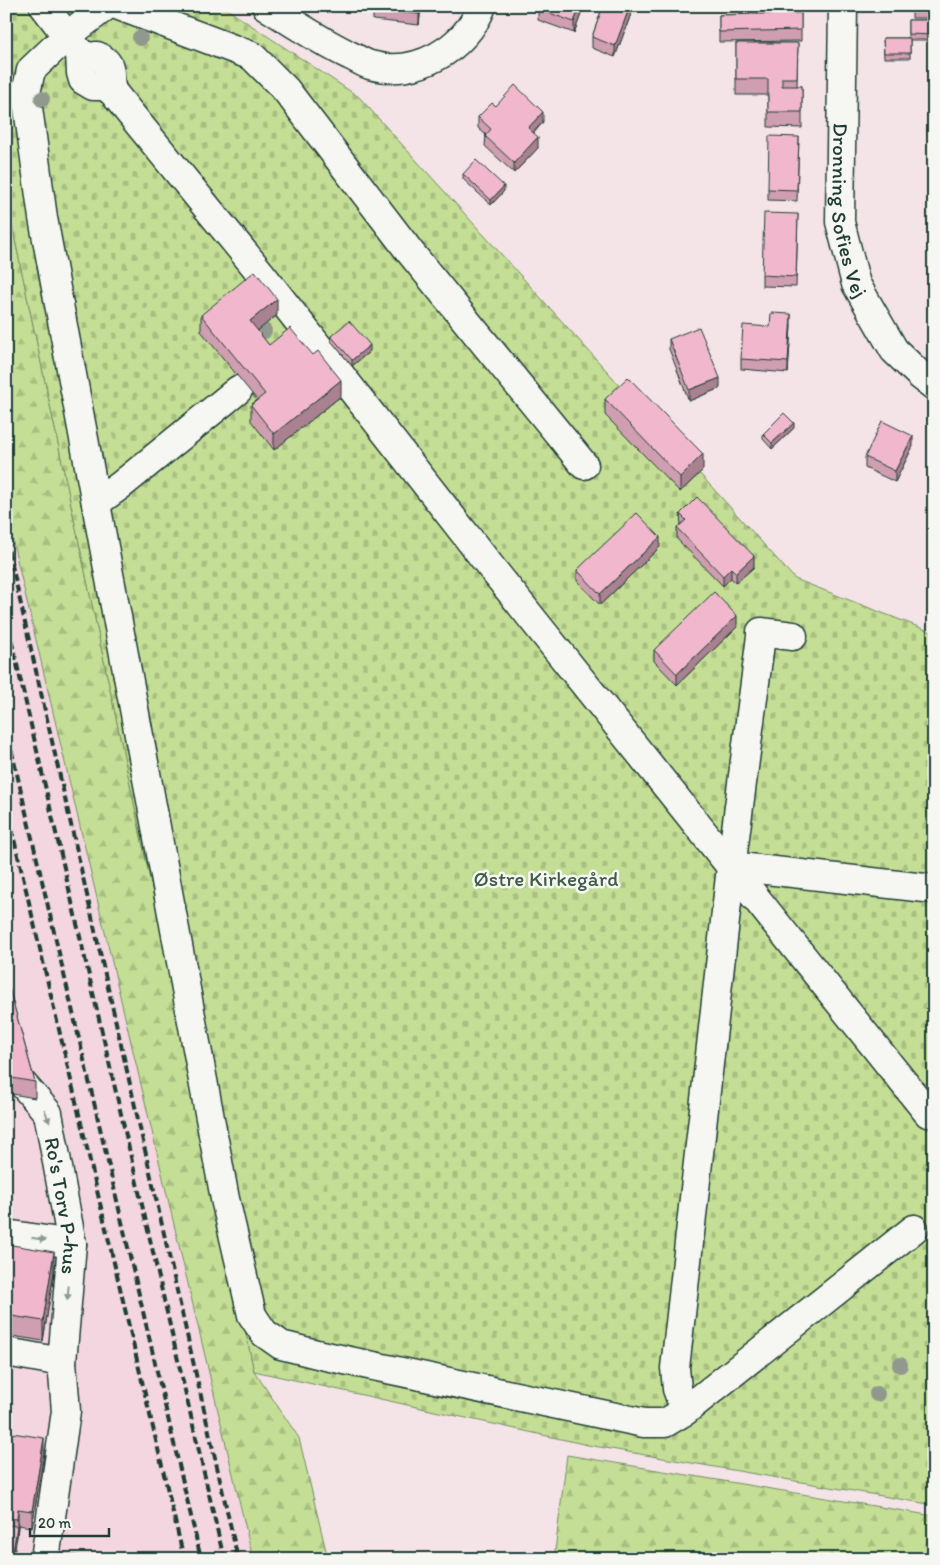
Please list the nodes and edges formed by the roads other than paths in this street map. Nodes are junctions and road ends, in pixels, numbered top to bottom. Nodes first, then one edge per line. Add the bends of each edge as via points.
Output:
1 (106, 6) edge
2 (119, 6) edge
3 (266, 6) edge
4 (482, 6) edge
5 (843, 6) edge
6 (65, 25) edge
7 (934, 386) edge
8 (238, 390) dead end
9 (584, 465) dead end
10 (96, 504) junction
11 (793, 636) dead end
12 (731, 866) junction
13 (934, 889) edge
14 (6, 1065) edge
15 (928, 1113) dead end
16 (914, 1228) dead end
17 (6, 1234) edge
18 (72, 1244) junction
19 (6, 1352) edge
20 (62, 1362) junction
21 (685, 1411) junction
22 (45, 1559) edge

1 - 6 street
2 - 9 street via 252,56 286,90 410,252
3 - 4 street via 329,45 370,65 391,68 412,66 451,49 466,34
5 - 7 street, Dronning Sofies Vej via 840,222 856,284 894,350
6 - 10 street via 31,70 26,93 43,218
6 - 12 street via 83,80 112,91 263,276 494,572
8 - 10 street
10 - 21 street via 225,1199 252,1315 264,1333 281,1345 321,1355 644,1423 665,1424
11 - 12 street via 761,632
12 - 13 street
12 - 15 street
12 - 21 street via 675,1368 677,1389
14 -> 18 street, Ro's Torv P-hus via 48,1113
16 - 21 street
17 -> 18 street
18 -> 20 street, Ro's Torv P-hus
19 - 20 street
20 - 22 street, Ro's Torv P-hus via 66,1411

